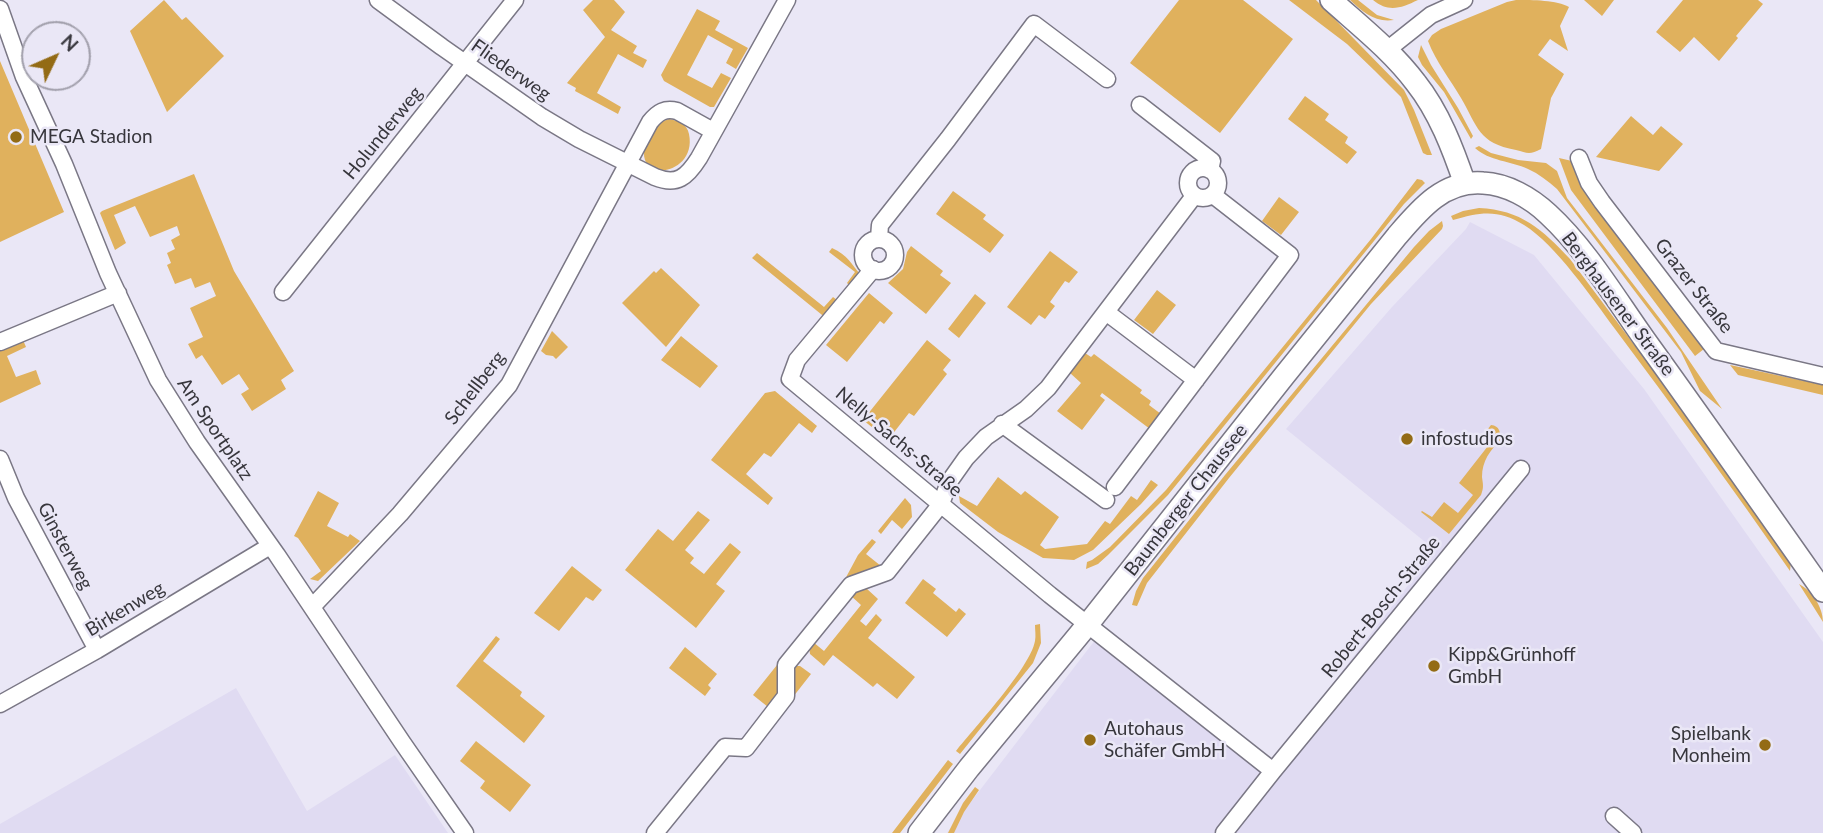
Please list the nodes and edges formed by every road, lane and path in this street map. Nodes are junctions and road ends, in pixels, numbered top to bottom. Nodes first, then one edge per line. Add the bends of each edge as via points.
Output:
1 (379, 0) edge
2 (516, 0) edge
3 (787, 0) edge
4 (1331, 0) edge
5 (1464, 0) edge
6 (0, 9) edge
7 (1387, 50) junction
8 (466, 63) junction
9 (1107, 79) dead end
10 (1140, 105) dead end
11 (713, 131) junction
12 (1578, 158) dead end
13 (627, 163) junction
14 (1210, 170) junction
15 (1465, 184) junction
16 (1213, 195) junction
17 (1194, 196) junction
18 (879, 239) junction
19 (873, 269) junction
20 (283, 292) dead end
21 (118, 293) junction
22 (1106, 312) junction
23 (0, 342) edge
24 (1823, 376) edge
25 (1196, 380) junction
26 (1002, 424) junction
27 (0, 459) edge
28 (1521, 469) dead end
29 (941, 504) junction
30 (270, 546) junction
31 (1823, 591) edge
32 (312, 607) junction
33 (1088, 624) junction
34 (97, 650) junction
35 (0, 704) edge
36 (1273, 771) junction
37 (1614, 816) dead end
38 (465, 833) edge
39 (655, 833) edge
40 (919, 833) edge
41 (1224, 833) edge
42 (1633, 833) edge

1 - 8 street, Fliederweg
2 - 8 street, Holunderweg
3 - 11 street
4 - 7 street
5 - 7 street via 1431,15
6 - 21 street, Am Sportplatz via 23,77
7 - 15 street via 1434,111
8 - 13 street, Fliederweg via 542,117
8 - 20 street, Holunderweg
9 - 18 street via 1034,24 880,225
10 - 14 street via 1212,161
11 - 13 street via 694,166 673,181
11 - 13 street, Schellberg via 677,111 663,111 650,122
12 - 24 street, Grazer Straße via 1602,202 1716,351
13 - 32 street, Schellberg via 509,385 400,514
14 - 16 street via 1218,183
14 - 17 street via 1200,169 1189,177
15 - 31 street, Berghausener Straße via 1510,189 1538,206 1573,240
15 - 33 street, Baumberger Chaussee via 1440,193 1415,215
16 - 17 street
16 - 25 street via 1290,255
17 - 22 street
18 - 19 street via 868,243 863,255
18 - 19 street, Nelly-Sachs-Straße via 891,243 894,261 885,270
19 - 29 street, Nelly-Sachs-Straße via 797,360 790,379
21 - 23 street
21 - 30 street, Am Sportplatz via 158,380
22 - 25 street
22 - 26 street via 1048,388
25 - 26 street via 1110,494
26 - 29 street via 965,458
27 - 34 street, Ginsterweg
28 - 36 street, Robert-Bosch-Straße
29 - 33 street, Nelly-Sachs-Straße
29 - 39 street via 887,572 850,585 786,666 786,696 746,748 725,747
30 - 32 street, Am Sportplatz
30 - 34 street, Birkenweg
32 - 38 street, Am Sportplatz
33 - 36 street
33 - 40 street, Baumberger Chaussee
34 - 35 street, Birkenweg
36 - 41 street, Robert-Bosch-Straße
37 - 42 street

